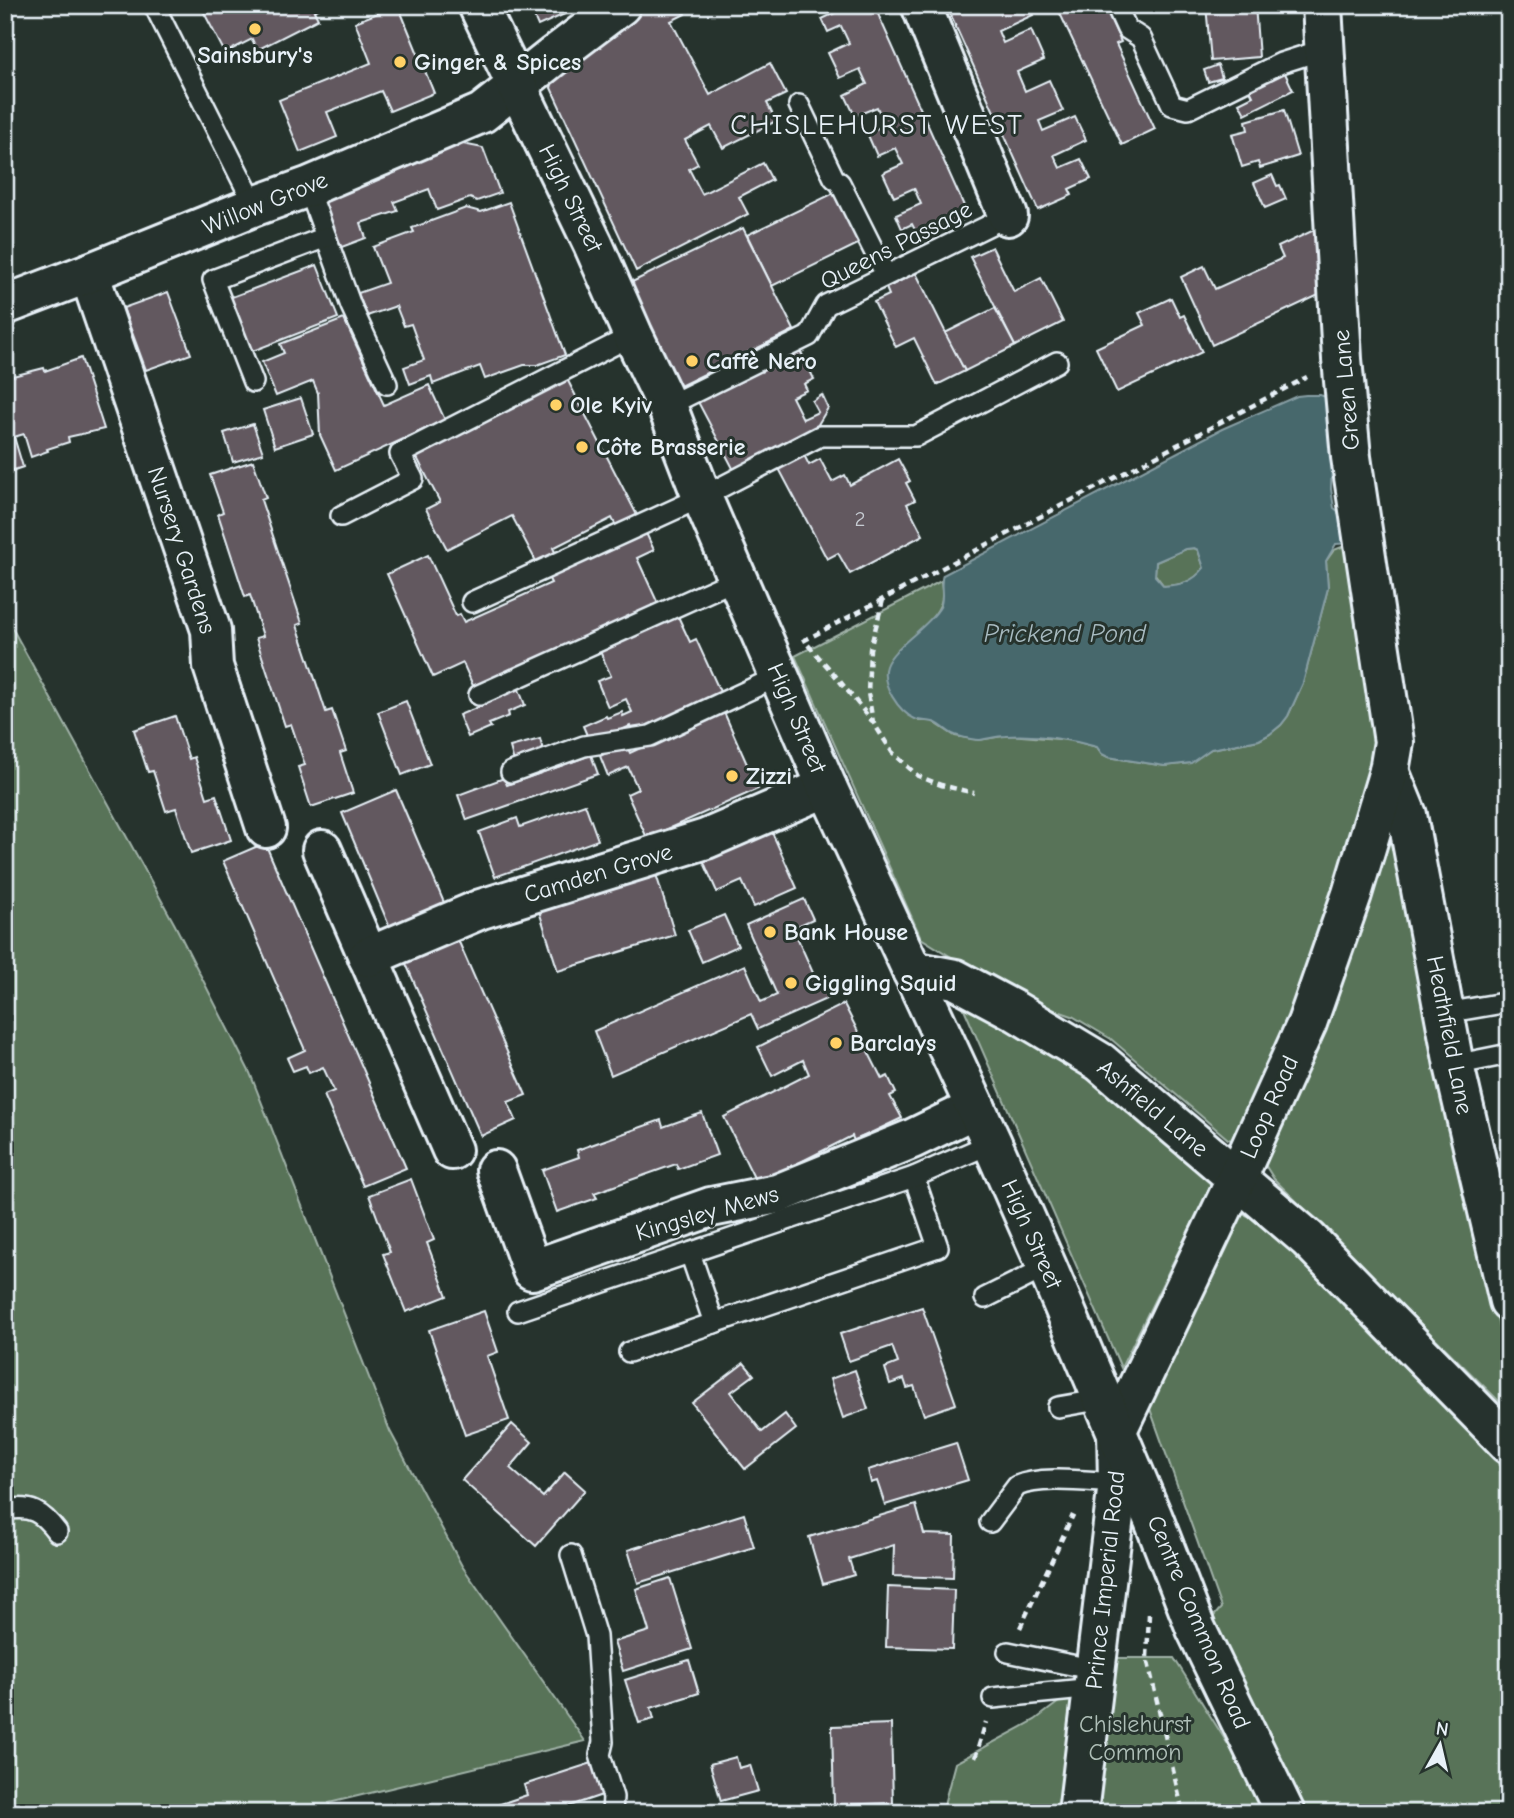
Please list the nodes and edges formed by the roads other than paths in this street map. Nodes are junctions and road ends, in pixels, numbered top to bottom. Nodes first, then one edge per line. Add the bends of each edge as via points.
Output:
1 (154, 5) edge
2 (478, 5) edge
3 (621, 5) edge
4 (921, 5) edge
5 (1116, 5) edge
6 (1322, 5) edge
7 (1325, 49) junction
8 (517, 84) junction
9 (799, 105) dead end
10 (308, 187) junction
11 (255, 206) junction
12 (1008, 216) joint
13 (326, 237) junction
14 (89, 273) junction
15 (886, 275) junction
16 (5, 305) edge
17 (633, 335) junction
18 (1057, 362) dead end
19 (253, 382) dead end
20 (387, 384) dead end
21 (667, 406) junction
22 (702, 497) junction
23 (341, 516) dead end
24 (737, 579) junction
25 (472, 602) dead end
26 (779, 676) junction
27 (479, 695) dead end
28 (1389, 771) junction
29 (511, 772) dead end
30 (827, 787) junction
31 (266, 828) dead end
32 (322, 850) dead end
33 (368, 957) junction
34 (912, 971) junction
35 (1509, 1002) edge
36 (1445, 1013) junction
37 (1509, 1054) edge
38 (1454, 1065) junction
39 (976, 1108) junction
40 (992, 1143) junction
41 (452, 1150) dead end
42 (496, 1170) dead end
43 (914, 1177) junction
44 (1237, 1178) junction
45 (690, 1253) junction
46 (1047, 1267) junction
47 (985, 1298) dead end
48 (1509, 1301) edge
49 (518, 1311) dead end
50 (714, 1324) junction
51 (629, 1352) dead end
52 (1058, 1407) dead end
53 (1110, 1414) junction
54 (1509, 1444) edge
55 (1118, 1483) junction
56 (5, 1510) edge
57 (990, 1522) dead end
58 (57, 1532) dead end
59 (571, 1555) dead end
60 (1008, 1652) dead end
61 (1095, 1679) junction
62 (993, 1698) dead end
63 (612, 1813) edge
64 (1079, 1813) edge
65 (1285, 1813) edge

1 - 11 lane
2 - 8 street, High Street
3 - 8 street, Willow Grove
4 - 12 street
5 - 7 lane via 1127,29 1141,38 1172,105 1188,109 1281,62
6 - 7 street, Green Lane
7 - 28 street, Green Lane via 1342,359 1394,742
8 - 10 street, Willow Grove via 482,113
8 - 17 street, High Street
9 - 15 lane
10 - 11 street, Willow Grove
10 - 13 lane
11 - 14 street, Willow Grove
12 - 15 lane, Queens Passage
13 - 19 lane via 214,281
13 - 20 lane
14 - 16 street, Willow Grove
14 - 31 street, Nursery Gardens via 211,630 213,666
15 - 21 lane, Queens Passage via 826,304 809,336
17 - 21 street, High Street
17 - 23 lane via 400,454 413,479
18 - 22 lane via 916,436 820,436
21 - 22 street, High Street
22 - 24 street, High Street
22 - 25 lane
24 - 26 street, High Street
24 - 27 lane
26 - 29 lane via 650,736 584,746
26 - 30 street, High Street
28 - 36 street, Heathfield Lane via 1407,815
28 - 44 street, Loop Road via 1307,1023
30 - 33 street, Camden Grove via 706,839 481,909
30 - 34 street, High Street
32 - 33 street
33 - 41 street
34 - 39 street, High Street
34 - 44 street, Ashfield Lane via 955,979 1100,1062
35 - 36 lane
36 - 38 street, Heathfield Lane
37 - 38 lane
38 - 48 street, Heathfield Lane
39 - 40 street, High Street
39 - 42 street, Kingsley Mews via 777,1194 710,1207 533,1270
40 - 43 lane
40 - 46 street, High Street
43 - 45 lane
43 - 50 lane via 938,1247
44 - 53 street, Loop Road
44 - 54 street, Ashfield Lane via 1308,1238
45 - 49 lane
45 - 50 lane
46 - 47 lane
46 - 53 street, High Street
50 - 51 lane
52 - 53 lane
53 - 55 street, Prince Imperial Road
53 - 65 street, Centre Common Road via 1196,1629
55 - 57 lane via 1024,1483
55 - 61 street, Prince Imperial Road
56 - 58 lane via 39,1512
59 - 63 lane via 596,1636 600,1755 613,1797
60 - 61 lane
61 - 62 lane
61 - 64 street, Prince Imperial Road

